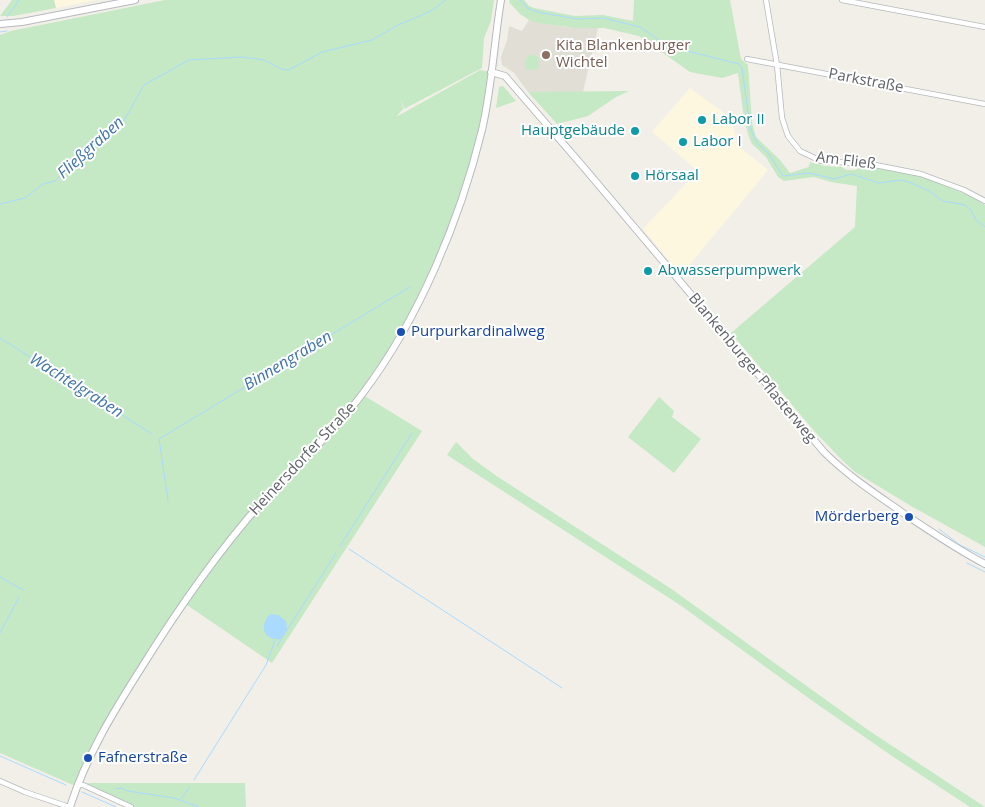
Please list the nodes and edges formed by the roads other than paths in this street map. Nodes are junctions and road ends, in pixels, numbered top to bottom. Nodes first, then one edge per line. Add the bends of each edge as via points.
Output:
1 (135, 0) edge
2 (501, 0) edge
3 (766, 0) edge
4 (842, 0) edge
5 (0, 24) edge
6 (985, 27) edge
7 (747, 59) dead end
8 (777, 64) junction
9 (491, 72) junction
10 (985, 104) edge
11 (985, 201) edge
12 (985, 564) edge
13 (0, 781) edge
14 (77, 785) junction
15 (70, 807) edge
16 (131, 807) edge

1 - 5 main road
2 - 9 main road, Heinersdorfer Straße
3 - 8 street, Am Fließ
4 - 6 street
7 - 8 street, Parkstraße
8 - 10 street, Parkstraße
8 - 11 street, Am Fließ via 785,128 800,151 821,162 878,165 921,174
9 - 12 main road, Blankenburger Pflasterweg via 505,76 535,110 828,456 893,506
9 - 14 main road, Heinersdorfer Straße via 482,129 455,218 432,276 390,352 363,394 334,430 248,518 186,600 107,723
13 - 15 street
14 - 15 main road, Heinersdorfer Straße
14 - 16 street

